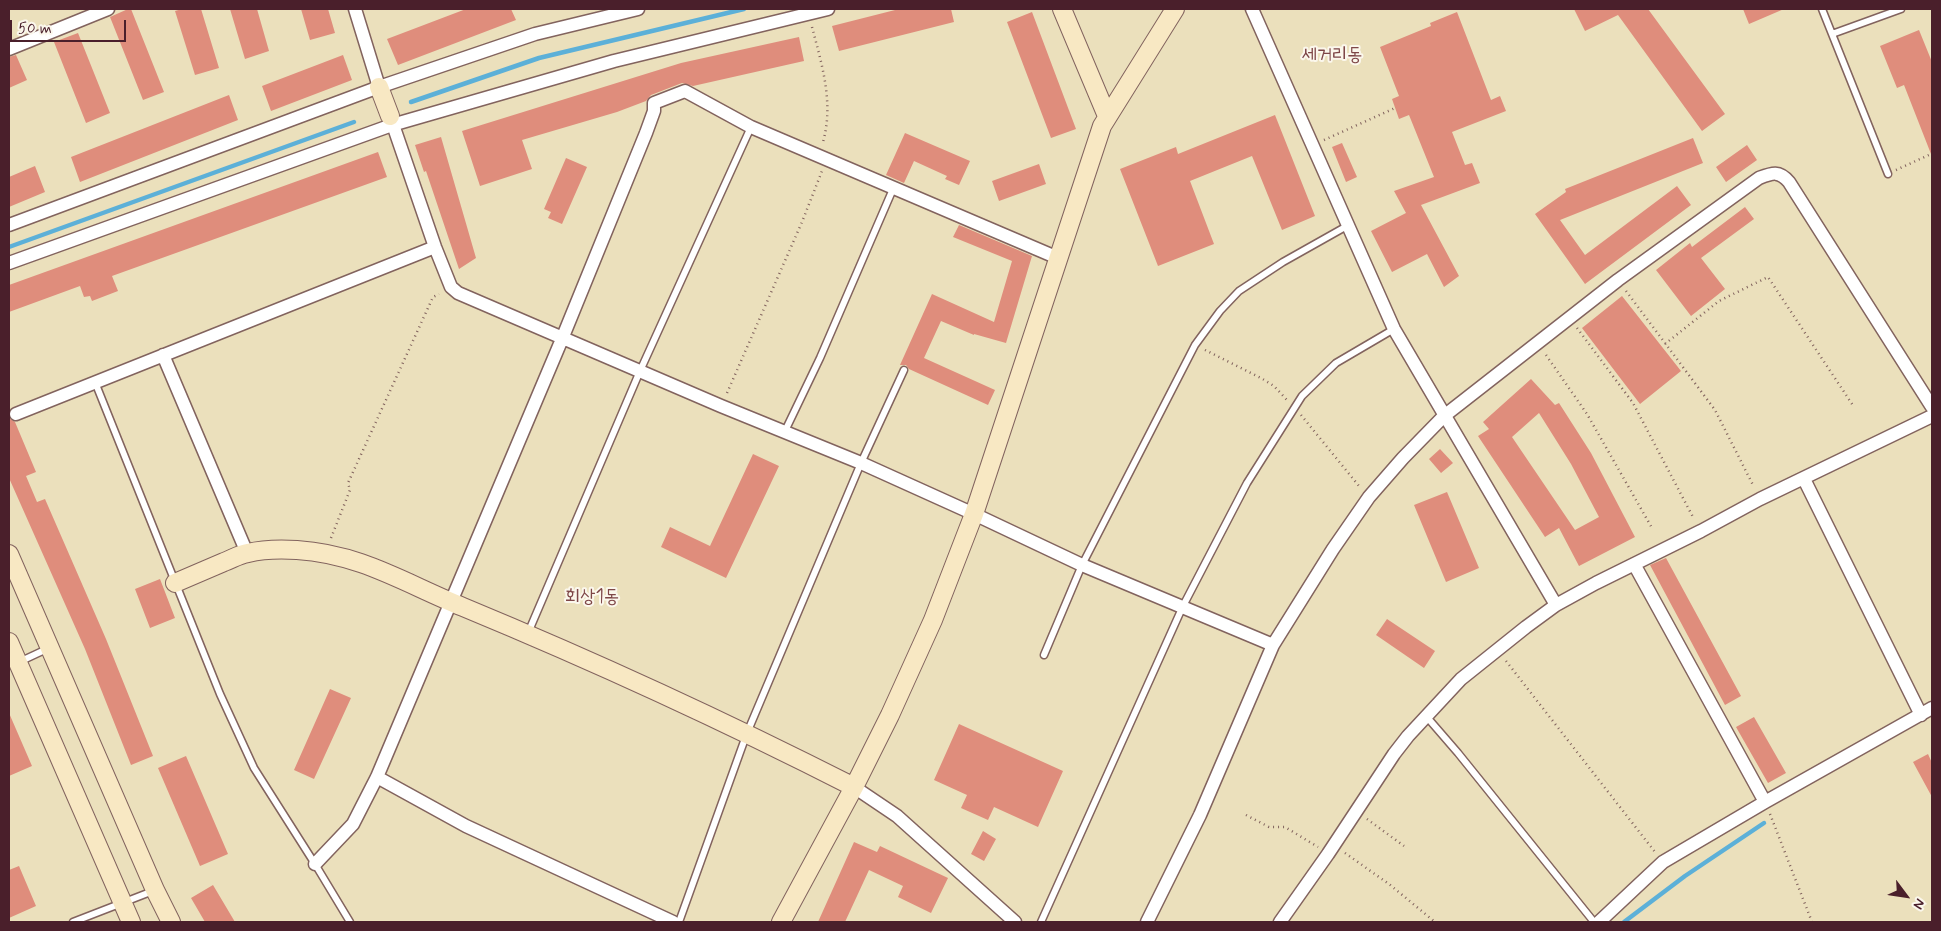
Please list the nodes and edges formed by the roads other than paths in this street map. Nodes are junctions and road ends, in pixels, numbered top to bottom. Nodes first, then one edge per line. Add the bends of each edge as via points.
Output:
1 (104, 9) edge
2 (355, 9) edge
3 (638, 9) edge
4 (828, 9) edge
5 (1062, 9) edge
6 (1175, 9) edge
7 (1252, 9) edge
8 (1822, 9) edge
9 (1901, 9) edge
10 (1832, 34) junction
11 (9, 49) edge
12 (379, 87) junction
13 (1107, 116) junction
14 (391, 120) junction
15 (750, 127) junction
16 (1888, 174) road end
17 (893, 189) junction
18 (9, 225) edge
19 (1347, 226) junction
20 (435, 247) junction
21 (1058, 258) junction
22 (9, 263) edge
23 (1394, 329) junction
24 (562, 339) junction
25 (163, 355) junction
26 (904, 370) dead end
27 (640, 371) junction
28 (95, 382) junction
29 (1932, 408) edge
30 (16, 414) dead end
31 (1444, 416) junction
32 (1932, 416) edge
33 (784, 431) junction
34 (861, 463) junction
35 (1804, 479) junction
36 (974, 514) junction
37 (247, 553) junction
38 (9, 554) edge
39 (1634, 564) junction
40 (1082, 565) junction
41 (175, 583) junction
42 (452, 602) junction
43 (1556, 605) junction
44 (1183, 606) junction
45 (527, 634) junction
46 (9, 642) edge
47 (1274, 645) junction
48 (50, 648) junction
49 (1044, 655) dead end
50 (18, 663) junction
51 (1927, 712) edge
52 (1426, 716) junction
53 (747, 733) junction
54 (376, 777) junction
55 (854, 786) junction
56 (1765, 802) junction
57 (315, 864) junction
58 (155, 890) junction
59 (122, 903) junction
60 (73, 922) edge
61 (131, 922) edge
62 (171, 922) edge
63 (350, 922) edge
64 (673, 922) edge
65 (679, 922) edge
66 (781, 922) edge
67 (1015, 922) edge
68 (1041, 922) edge
69 (1147, 922) edge
70 (1280, 922) edge
71 (1594, 922) edge
72 (1599, 922) edge

1 - 11 street
2 - 12 street
3 - 12 street via 535,34
4 - 14 street
5 - 13 street
6 - 13 street
7 - 19 street
8 - 10 lane
9 - 10 lane
10 - 16 lane
12 - 14 street
12 - 18 street
13 - 21 street
14 - 20 street
14 - 22 street
15 - 17 street
15 - 24 street via 685,91 654,103 646,133
15 - 27 lane
17 - 21 street
17 - 33 lane via 820,358
19 - 23 street
19 - 40 lane via 1239,291 1220,311 1195,345
20 - 24 street via 451,287 466,297
20 - 25 street
21 - 36 street
23 - 31 street
23 - 44 lane via 1336,363 1302,396 1247,483
24 - 27 street
24 - 42 street
25 - 28 street
25 - 37 street
26 - 34 lane
27 - 33 street
27 - 45 lane
28 - 30 street
28 - 41 lane
29 - 31 street via 1783,175 1776,174 1759,178 1618,280
31 - 43 street
31 - 47 street via 1369,497
32 - 35 street
33 - 34 street
34 - 36 street
34 - 53 lane
35 - 39 street
35 - 51 street
36 - 40 street
36 - 55 street via 914,663
37 - 41 street
37 - 42 street via 272,550 325,552 371,565
38 - 48 street
39 - 43 street
39 - 56 street
40 - 44 street
40 - 49 lane
41 - 57 lane via 254,768
42 - 45 street
42 - 54 street
43 - 52 street via 1461,679
44 - 47 street
44 - 68 lane
45 - 53 street
46 - 50 street
47 - 69 street via 1200,815
48 - 50 lane
48 - 58 street
50 - 59 street
51 - 56 street
52 - 70 street via 1394,754
52 - 71 lane
53 - 55 street
53 - 65 lane
54 - 57 street via 353,824
54 - 64 street via 466,826
55 - 66 street
55 - 67 street via 897,816
56 - 72 street via 1662,862
57 - 63 lane
58 - 59 lane
58 - 62 street
59 - 60 lane
59 - 61 street

